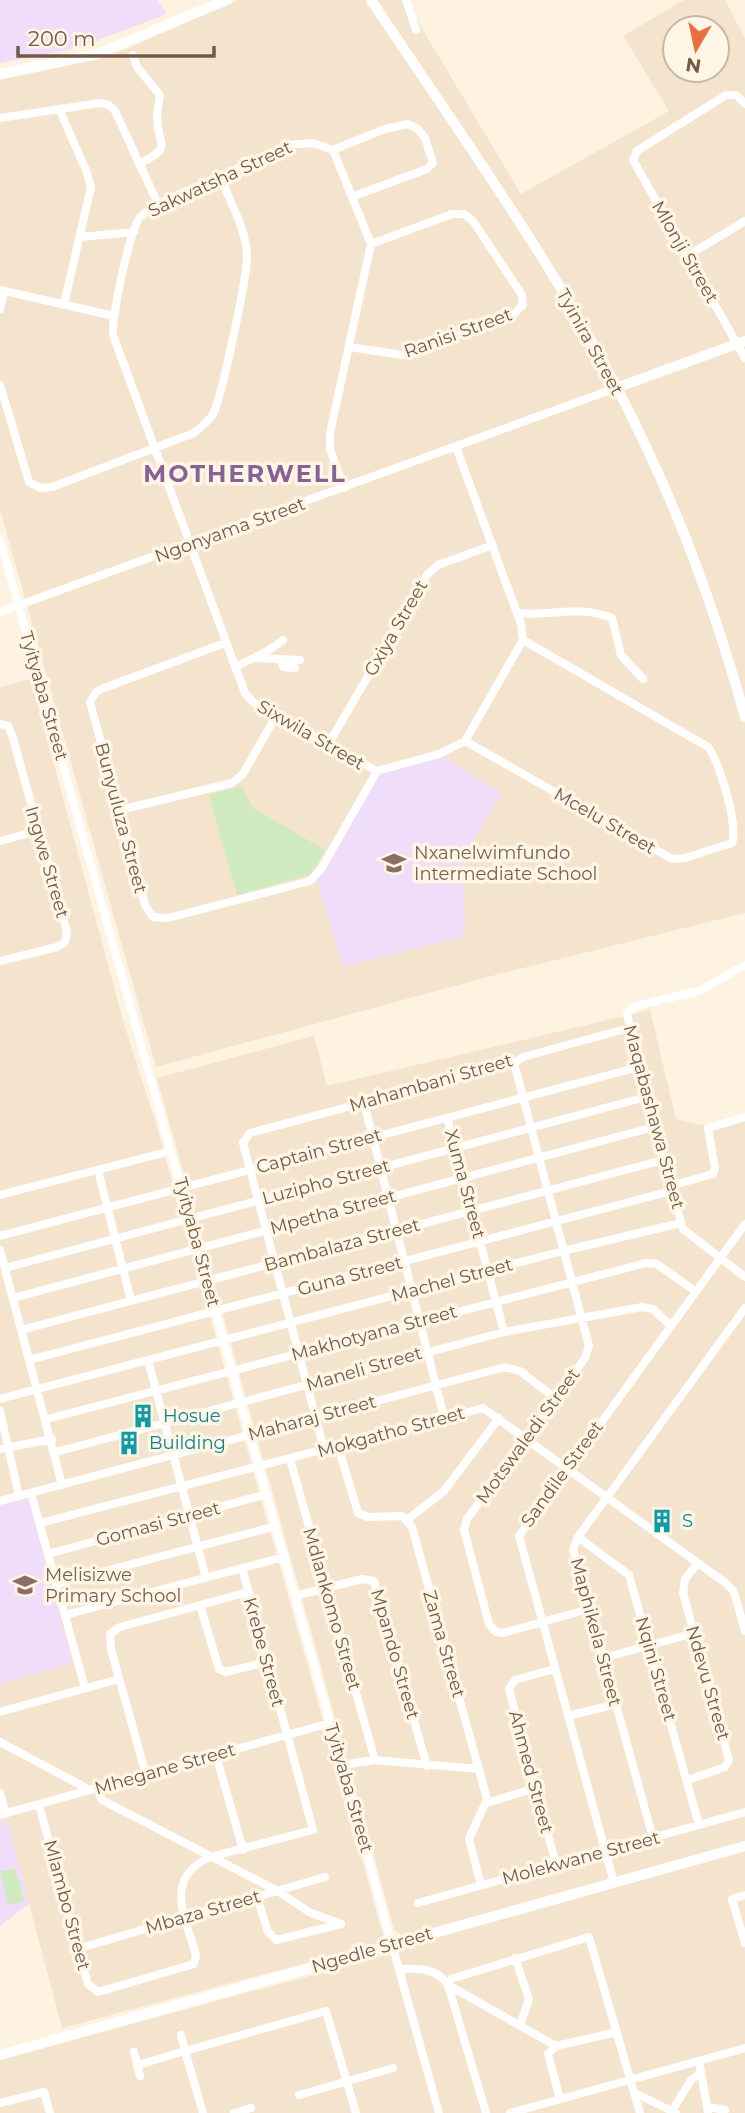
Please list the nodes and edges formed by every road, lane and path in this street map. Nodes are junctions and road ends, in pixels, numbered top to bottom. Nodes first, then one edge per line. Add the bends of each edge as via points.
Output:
1 (227, 0) edge
2 (371, 0) edge
3 (406, 0) edge
4 (416, 30) dead end
5 (133, 55) dead end
6 (0, 74) edge
7 (745, 104) edge
8 (59, 109) junction
9 (0, 118) edge
10 (334, 150) junction
11 (139, 164) junction
12 (221, 178) junction
13 (354, 196) junction
14 (158, 204) junction
15 (745, 220) edge
16 (134, 232) junction
17 (80, 237) junction
18 (371, 244) junction
19 (688, 255) junction
20 (2, 291) edge
21 (64, 304) junction
22 (0, 309) edge
23 (114, 316) junction
24 (741, 342) edge
25 (349, 347) junction
26 (745, 358) edge
27 (0, 385) edge
28 (616, 388) junction
29 (155, 447) junction
30 (456, 447) junction
31 (344, 488) junction
32 (0, 539) edge
33 (189, 545) junction
34 (493, 545) junction
35 (19, 607) junction
36 (0, 612) edge
37 (517, 613) junction
38 (283, 640) dead end
39 (523, 640) junction
40 (225, 643) junction
41 (258, 658) junction
42 (297, 664) dead end
43 (235, 667) junction
44 (643, 680) dead end
45 (276, 716) junction
46 (745, 717) edge
47 (0, 724) edge
48 (465, 741) junction
49 (328, 745) junction
50 (377, 771) junction
51 (120, 810) junction
52 (38, 831) junction
53 (0, 841) edge
54 (0, 961) edge
55 (745, 965) edge
56 (629, 1028) junction
57 (514, 1063) junction
58 (639, 1067) junction
59 (524, 1097) junction
60 (646, 1097) junction
61 (364, 1103) junction
62 (745, 1117) edge
63 (447, 1118) junction
64 (532, 1127) junction
65 (654, 1128) junction
66 (373, 1137) junction
67 (455, 1148) junction
68 (172, 1151) junction
69 (540, 1158) junction
70 (663, 1160) junction
71 (381, 1168) junction
72 (98, 1170) junction
73 (250, 1170) junction
74 (463, 1178) junction
75 (181, 1187) junction
76 (670, 1188) junction
77 (549, 1190) junction
78 (0, 1195) edge
79 (388, 1198) junction
80 (257, 1200) junction
81 (109, 1207) junction
82 (472, 1210) junction
83 (190, 1218) junction
84 (556, 1221) junction
85 (681, 1223) junction
86 (745, 1224) edge
87 (264, 1230) junction
88 (396, 1230) junction
89 (0, 1236) edge
90 (117, 1238) junction
91 (480, 1241) junction
92 (198, 1248) junction
93 (0, 1250) edge
94 (563, 1251) junction
95 (720, 1257) junction
96 (405, 1261) junction
97 (273, 1263) junction
98 (5, 1268) junction
99 (122, 1269) junction
100 (488, 1271) junction
101 (745, 1277) edge
102 (572, 1280) junction
103 (207, 1281) junction
104 (413, 1291) junction
105 (695, 1291) junction
106 (282, 1294) junction
107 (13, 1298) junction
108 (131, 1301) junction
109 (495, 1301) junction
110 (745, 1308) edge
111 (216, 1311) junction
112 (581, 1316) junction
113 (421, 1321) junction
114 (290, 1324) junction
115 (670, 1325) junction
116 (22, 1330) junction
117 (504, 1332) junction
118 (224, 1341) junction
119 (427, 1351) junction
120 (298, 1354) junction
121 (29, 1360) junction
122 (148, 1360) junction
123 (233, 1371) junction
124 (306, 1385) junction
125 (436, 1385) junction
126 (37, 1389) junction
127 (156, 1391) junction
128 (555, 1398) junction
129 (0, 1399) edge
130 (242, 1402) junction
131 (0, 1411) edge
132 (444, 1417) junction
133 (315, 1418) junction
134 (499, 1418) junction
135 (47, 1419) junction
136 (164, 1423) junction
137 (251, 1435) junction
138 (526, 1437) junction
139 (52, 1439) junction
140 (338, 1446) junction
141 (4, 1448) edge
142 (324, 1450) junction
143 (56, 1452) junction
144 (172, 1456) junction
145 (290, 1458) junction
146 (259, 1465) junction
147 (567, 1468) junction
148 (62, 1485) junction
149 (181, 1486) junction
150 (31, 1493) junction
151 (267, 1494) junction
152 (19, 1496) junction
153 (607, 1497) junction
154 (0, 1501) edge
155 (189, 1516) junction
156 (408, 1519) junction
157 (40, 1523) junction
158 (276, 1526) junction
159 (578, 1537) junction
160 (197, 1547) junction
161 (48, 1554) junction
162 (284, 1557) junction
163 (698, 1563) junction
164 (242, 1568) junction
165 (206, 1578) junction
166 (56, 1584) junction
167 (327, 1589) junction
168 (248, 1592) junction
169 (295, 1596) junction
170 (200, 1605) junction
171 (589, 1609) junction
172 (65, 1615) junction
173 (541, 1622) junction
174 (745, 1631) edge
175 (695, 1633) junction
176 (649, 1645) junction
177 (604, 1658) junction
178 (267, 1662) junction
179 (554, 1669) junction
180 (119, 1679) junction
181 (85, 1688) junction
182 (616, 1703) junction
183 (0, 1712) edge
184 (568, 1716) junction
185 (330, 1723) junction
186 (287, 1735) junction
187 (0, 1742) edge
188 (216, 1755) junction
189 (374, 1760) junction
190 (342, 1765) junction
191 (428, 1766) junction
192 (479, 1769) junction
193 (146, 1775) junction
194 (688, 1780) junction
195 (535, 1788) junction
196 (94, 1789) junction
197 (0, 1793) edge
198 (487, 1802) junction
199 (39, 1805) junction
200 (745, 1812) edge
201 (3, 1815) edge
202 (699, 1825) junction
203 (653, 1838) junction
204 (745, 1846) edge
205 (243, 1850) junction
206 (606, 1851) junction
207 (210, 1857) junction
208 (556, 1864) junction
209 (325, 1877) dead end
210 (614, 1883) junction
211 (481, 1885) junction
212 (276, 1890) junction
213 (745, 1895) edge
214 (257, 1897) junction
215 (418, 1903) dead end
216 (185, 1918) junction
217 (745, 1943) edge
218 (393, 1945) junction
219 (80, 1948) junction
220 (515, 1958) junction
221 (400, 1969) junction
222 (448, 1984) junction
223 (520, 2025) junction
224 (617, 2032) junction
225 (181, 2035) dead end
226 (556, 2046) junction
227 (745, 2048) edge
228 (185, 2051) junction
229 (134, 2052) dead end
230 (0, 2055) edge
231 (699, 2061) junction
232 (138, 2064) junction
233 (393, 2068) dead end
234 (701, 2072) junction
235 (140, 2076) dead end
236 (631, 2080) junction
237 (347, 2082) junction
238 (635, 2093) junction
239 (299, 2095) dead end
240 (559, 2099) junction
241 (0, 2103) edge
242 (251, 2108) dead end
243 (708, 2110) edge
244 (725, 2110) dead end
245 (674, 2112) edge
246 (50, 2113) edge
247 (203, 2113) edge
248 (234, 2113) edge
249 (356, 2113) edge
250 (439, 2113) edge
251 (486, 2113) edge
252 (510, 2113) edge
253 (640, 2113) edge

1 - 6 street via 97,54
2 - 28 street, Tyinira Street via 529,236
3 - 4 street
5 - 11 street via 160,95 157,118 163,143 159,153
7 - 19 street, Mlonji Street via 736,95 726,95 637,151 634,160
8 - 9 street
8 - 11 street via 109,105
8 - 17 street via 90,178
10 - 12 street, Sakwatsha Street via 300,142
10 - 13 street
10 - 13 street via 408,124 418,129 433,156 427,169
11 - 14 street
12 - 14 street, Sakwatsha Street
12 - 29 street via 248,258 223,378 207,422 194,433
13 - 18 street
14 - 16 street, Sakwatsha Street via 141,216
15 - 19 street
16 - 17 street
16 - 23 street, Sakwatsha Street
17 - 21 street
18 - 25 street
18 - 25 street, Ranisi Street via 452,214 464,214 522,295 523,304 513,316 403,355
19 - 24 street, Mlonji Street
20 - 21 street
20 - 22 street
21 - 23 street
23 - 29 street, Sakwatsha Street via 116,347
24 - 26 street, Mlonji Street
24 - 28 street
25 - 31 street via 330,440
27 - 29 street via 29,482 40,488
28 - 30 street, Ngonyama Street
28 - 46 street, Tyinira Street via 681,526
29 - 33 street, Sakwatsha Street
30 - 31 street, Ngonyama Street
30 - 34 street
31 - 33 street, Ngonyama Street
32 - 35 street, Tyityaba Street
33 - 35 street, Ngonyama Street
33 - 40 street, Sixwila Street
34 - 37 street
34 - 49 street, Gxiya Street via 438,565 427,575
35 - 36 street, Ngonyama Street
35 - 68 street, Tyityaba Street
37 - 39 street
37 - 44 street via 543,616 572,609 612,618 621,655
38 - 41 street
39 - 48 street
39 - 48 street, Mcelu Street via 708,747 734,825 733,843 672,859
40 - 43 street, Sixwila Street
40 - 51 street, Bunyuluza Street via 92,696 91,710
41 - 42 street via 281,660 283,667
41 - 43 street
43 - 45 street, Sixwila Street via 248,699
45 - 49 street, Sixwila Street
45 - 51 street via 243,774 232,783
47 - 52 street, Ingwe Street via 8,726 12,735
48 - 50 street, Sixwila Street via 439,754
49 - 50 street, Sixwila Street
50 - 51 street, Bunyuluza Street via 310,881 168,918 153,917 145,905
52 - 53 street
52 - 54 street, Ingwe Street via 66,937 57,947
55 - 56 street, Maqabashawa Street via 699,991 631,1008
56 - 57 street, Mahambani Street
56 - 58 street, Maqabashawa Street
57 - 59 street, Motswaledi Street
57 - 61 street, Mahambani Street
58 - 59 street, Captain Street
58 - 60 street, Maqabashawa Street
59 - 63 street, Captain Street
59 - 64 street, Motswaledi Street
60 - 64 street, Luzipho Street
60 - 65 street, Maqabashawa Street
61 - 66 street
61 - 73 street, Mahambani Street via 250,1133 243,1140
62 - 76 street, Guna Street via 708,1128 715,1168 711,1175
63 - 66 street, Captain Street
63 - 67 street, Xuma Street
64 - 67 street, Luzipho Street
64 - 69 street, Motswaledi Street
65 - 69 street, Mpetha Street
65 - 70 street, Maqabashawa Street
66 - 71 street
66 - 73 street, Captain Street
67 - 71 street, Luzipho Street
67 - 74 street, Xuma Street
68 - 72 street
68 - 75 street, Tyityaba Street
69 - 74 street, Mpetha Street
69 - 77 street, Motswaledi Street
70 - 76 street, Maqabashawa Street
70 - 77 street, Bambalaza Street
71 - 79 street
71 - 80 street, Luzipho Street
72 - 78 street
72 - 81 street
73 - 75 street, Captain Street
73 - 80 street
74 - 79 street, Mpetha Street
74 - 82 street, Xuma Street
75 - 81 street, Captain Street
75 - 83 street, Tyityaba Street
76 - 84 street, Guna Street
76 - 85 street, Maqabashawa Street
77 - 82 street, Bambalaza Street
77 - 84 street, Motswaledi Street
79 - 87 street, Mpetha Street
79 - 88 street
80 - 83 street, Luzipho Street
80 - 87 street
81 - 89 street, Captain Street
81 - 90 street
82 - 88 street, Bambalaza Street
82 - 91 street, Xuma Street
83 - 90 street, Luzipho Street
83 - 92 street, Tyityaba Street
84 - 91 street, Guna Street
84 - 94 street, Motswaledi Street
85 - 94 street, Machel Street
85 - 95 street, Maqabashawa Street via 688,1235
86 - 95 street, Sandile Street
87 - 92 street, Mpetha Street
87 - 97 street
88 - 96 street
88 - 97 street, Bambalaza Street
90 - 98 street, Luzipho Street
90 - 99 street
91 - 96 street, Guna Street
91 - 100 street, Xuma Street
92 - 99 street, Mpetha Street
92 - 103 street, Tyityaba Street
93 - 98 street
94 - 100 street, Machel Street
94 - 102 street, Motswaledi Street
95 - 101 street, Maqabashawa Street
95 - 105 street, Sandile Street
96 - 104 street
96 - 106 street, Guna Street
97 - 103 street, Bambalaza Street
97 - 106 street
98 - 107 street
99 - 107 street, Mpetha Street
99 - 108 street
100 - 104 street, Machel Street
100 - 109 street, Xuma Street
102 - 105 street, Makhotyana Street via 653,1264
102 - 109 street, Makhotyana Street
102 - 112 street, Motswaledi Street
103 - 108 street, Bambalaza Street
103 - 111 street, Tyityaba Street
104 - 113 street
104 - 114 street, Machel Street
105 - 115 street, Sandile Street
106 - 111 street, Guna Street
106 - 114 street
107 - 116 street
108 - 116 street, Bambalaza Street
109 - 113 street, Makhotyana Street
109 - 117 street, Xuma Street
110 - 153 street, Maphikela Street
111 - 118 street, Tyityaba Street
111 - 121 street, Guna Street
112 - 115 street, Maneli Street via 648,1308
112 - 117 street, Maneli Street
112 - 128 street, Motswaledi Street via 589,1350
113 - 119 street
113 - 120 street, Makhotyana Street
114 - 118 street, Machel Street
114 - 120 street
115 - 147 street, Sandile Street
116 - 121 street
117 - 119 street, Maneli Street
118 - 122 street
118 - 123 street, Tyityaba Street
119 - 124 street, Maneli Street
119 - 125 street
120 - 123 street, Makhotyana Street
120 - 124 street
121 - 126 street
122 - 126 street
122 - 127 street
123 - 127 street, Makhotyana Street
123 - 130 street, Tyityaba Street
124 - 130 street, Maneli Street
124 - 133 street
125 - 128 street, Maharaj Street via 510,1367
125 - 132 street
125 - 133 street, Maharaj Street
126 - 129 street
126 - 135 street
127 - 135 street, Makhotyana Street
127 - 136 street
128 - 138 street, Motswaledi Street
130 - 136 street, Maneli Street
130 - 137 street, Tyityaba Street
131 - 141 street
132 - 134 street, Mokgatho Street via 483,1408
132 - 140 street, Mokgatho Street
133 - 137 street, Maharaj Street
133 - 142 street
134 - 138 street, Mokgatho Street
134 - 156 street via 444,1491
135 - 139 street
136 - 143 street, Maneli Street
136 - 144 street
137 - 144 street, Maharaj Street
137 - 146 street, Tyityaba Street
138 - 147 street, Mokgatho Street
138 - 173 street, Motswaledi Street via 467,1519 464,1530 491,1628 503,1633
139 - 141 street
139 - 143 street
140 - 142 street, Mokgatho Street
140 - 156 street via 358,1513
141 - 152 street
142 - 145 street, Mokgatho Street
143 - 148 street
144 - 148 street, Maharaj Street
144 - 149 street
145 - 146 street, Mokgatho Street
145 - 167 street, Mdlankomo Street
146 - 149 street, Mokgatho Street
146 - 151 street, Tyityaba Street
147 - 153 street, Mokgatho Street
147 - 173 street, Sandile Street via 519,1536
148 - 150 street, Maharaj Street
149 - 155 street
149 - 157 street, Mokgatho Street
150 - 152 street, Maharaj Street
150 - 157 street
151 - 155 street, Gomasi Street
151 - 158 street, Tyityaba Street
152 - 154 street, Maharaj Street
153 - 159 street, Maphikela Street
153 - 163 street, Mokgatho Street
155 - 160 street
155 - 161 street, Gomasi Street
156 - 192 street, Zama Street
157 - 161 street
158 - 160 street
158 - 162 street, Tyityaba Street
159 - 171 street, Maphikela Street via 573,1549
159 - 176 street, Nqini Street via 629,1575
160 - 165 street
160 - 166 street
161 - 166 street
162 - 164 street
162 - 169 street, Tyityaba Street
163 - 174 street, Mokgatho Street via 731,1587
163 - 175 street, Ndevu Street via 682,1588
164 - 165 street
164 - 168 street, Krebe Street
165 - 172 street
166 - 172 street
167 - 169 street, Mpando Street
167 - 189 street, Mdlankomo Street
167 - 191 street, Mpando Street via 362,1579 374,1581
168 - 170 street
168 - 178 street, Krebe Street
169 - 185 street, Tyityaba Street
170 - 178 street via 219,1669 226,1672
170 - 180 street via 112,1631 108,1640
171 - 173 street, Motswaledi Street
171 - 177 street, Maphikela Street
172 - 181 street
173 - 179 street, Sandile Street
175 - 176 street
175 - 194 street, Ndevu Street via 729,1760 725,1767
176 - 177 street
176 - 194 street, Nqini Street
177 - 182 street, Maphikela Street
178 - 186 street, Krebe Street
179 - 184 street, Sandile Street
179 - 195 street, Ahmed Street via 515,1680 509,1689
180 - 181 street
180 - 193 street
181 - 183 street
182 - 184 street
182 - 203 street, Maphikela Street
184 - 206 street, Sandile Street
185 - 186 street, Mhegane Street
185 - 190 street, Tyityaba Street
186 - 188 street, Mhegane Street
186 - 205 street, Mlambo Street via 313,1830
187 - 196 street
188 - 193 street, Mhegane Street
188 - 205 street
189 - 190 street
189 - 191 street
190 - 218 street, Tyityaba Street
191 - 192 street
192 - 198 street, Zama Street
193 - 196 street, Mhegane Street
194 - 202 street, Nqini Street
195 - 198 street
195 - 208 street, Ahmed Street
196 - 199 street, Mhegane Street
196 - 207 street via 102,1800
197 - 201 street
198 - 211 street via 469,1839
199 - 201 street, Mhegane Street
199 - 219 street, Mlambo Street
200 - 202 street, Molekwane Street
202 - 203 street, Molekwane Street
203 - 206 street, Molekwane Street
204 - 210 street, Ngedle Street
205 - 207 street, Mlambo Street
206 - 208 street, Molekwane Street
206 - 210 street, Sandile Street
207 - 212 street
207 - 216 street, Mlambo Street via 196,1864 184,1879 180,1898
208 - 211 street, Molekwane Street
209 - 212 street, Mbaza Street
210 - 218 street, Ngedle Street
211 - 215 street, Molekwane Street
212 - 214 street, Mbaza Street
212 - 214 street via 309,1912 341,1924 276,1940 268,1933
213 - 217 street via 733,1899
214 - 216 street, Mbaza Street
216 - 219 street, Mbaza Street
216 - 219 street, Mlambo Street via 196,1955 191,1967 98,1992 88,1984
218 - 221 street, Tyityaba Street
218 - 230 street, Ngedle Street
220 - 222 street via 459,1975
220 - 223 street via 529,1999
220 - 224 street via 589,1937
221 - 222 street via 432,1972
221 - 250 street, Tyityaba Street
222 - 223 street
222 - 251 street
223 - 226 street
224 - 226 street
224 - 236 street
225 - 228 street
226 - 240 street via 548,2054
227 - 231 street
228 - 232 street
228 - 237 street via 326,2011
228 - 247 street
229 - 232 street
231 - 234 street
231 - 236 street
232 - 235 street
233 - 237 street
234 - 243 street
234 - 245 street via 691,2080
236 - 238 street
236 - 240 street
237 - 239 street
237 - 249 street
238 - 245 street
238 - 253 street
240 - 252 street
241 - 246 street via 44,2092
242 - 248 street
243 - 244 street

